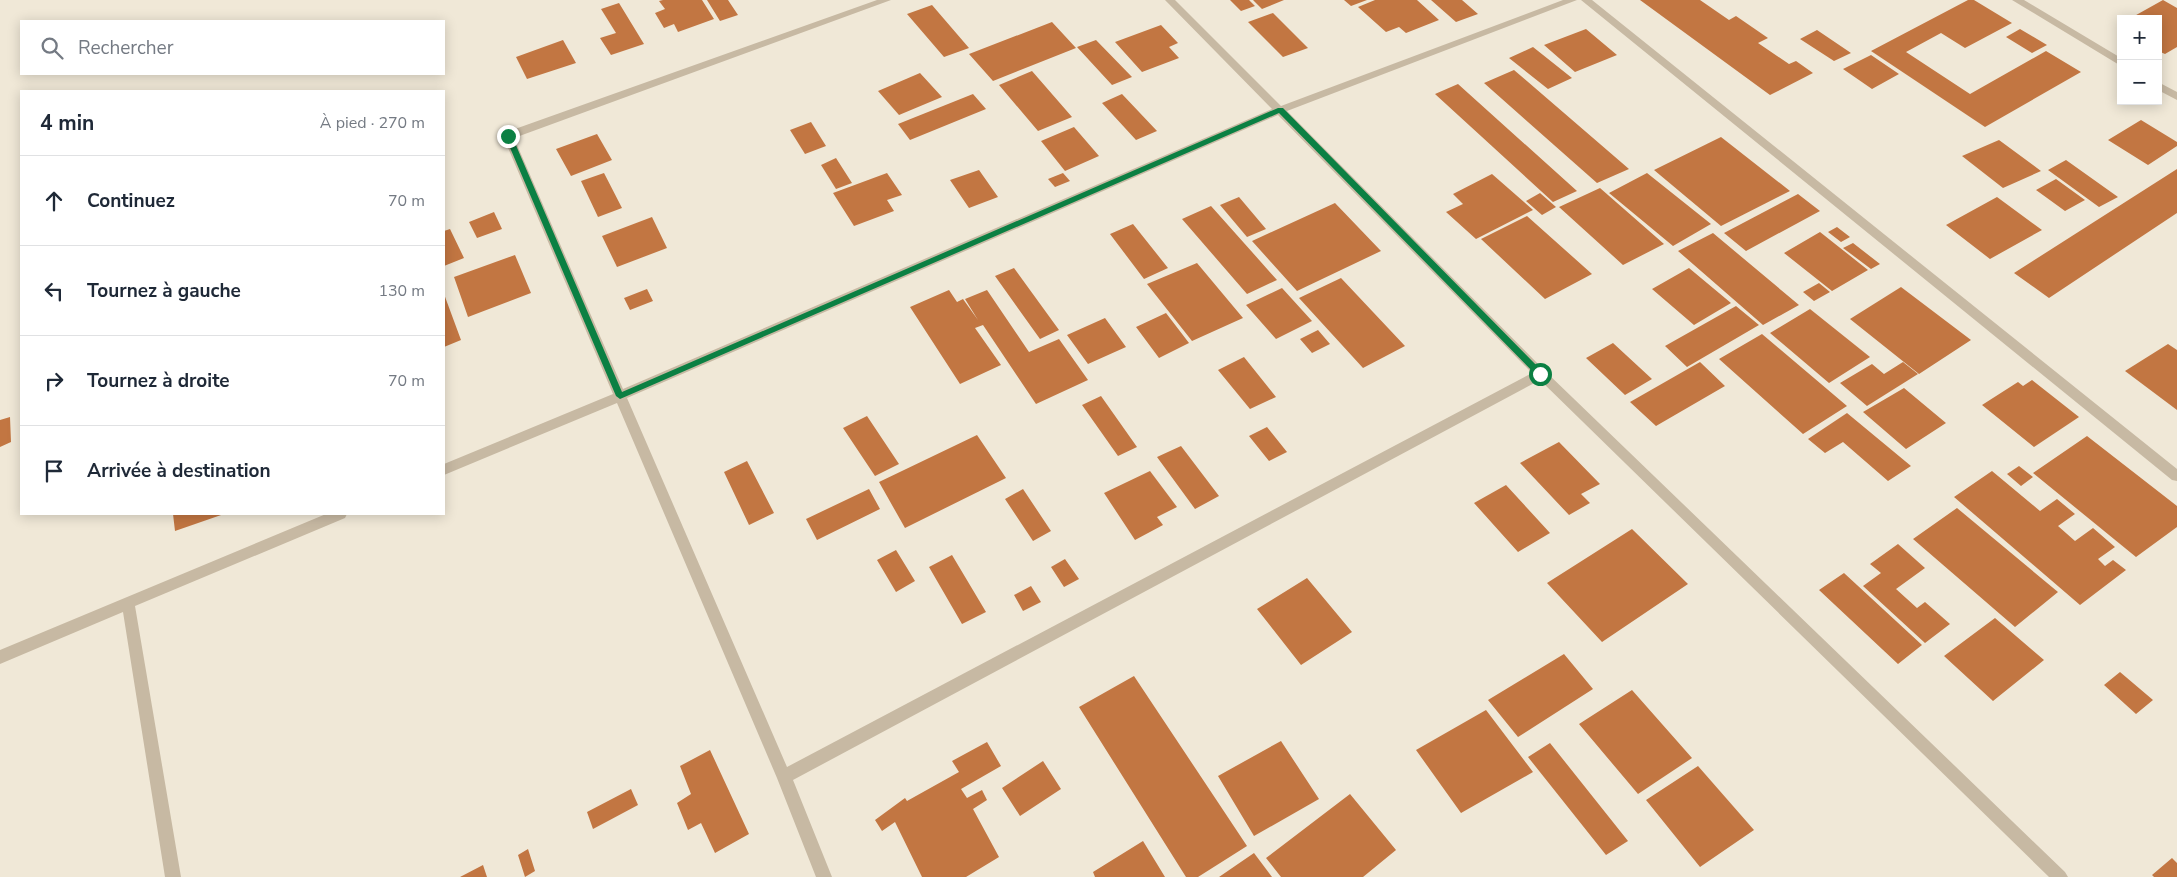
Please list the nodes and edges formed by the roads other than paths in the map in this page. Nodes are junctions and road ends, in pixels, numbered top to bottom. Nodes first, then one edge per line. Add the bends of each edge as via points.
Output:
1 (886, 0) edge
2 (1170, 0) edge
3 (1572, 0) edge
4 (1586, 0) edge
5 (2017, 0) edge
6 (2117, 61) edge
7 (2162, 88) edge
8 (2177, 97) edge
9 (1280, 110) junction
10 (1540, 374) junction
11 (620, 396) junction
12 (445, 470) edge
13 (2177, 476) edge
14 (338, 515) edge
15 (128, 603) junction
16 (0, 657) edge
17 (784, 777) junction
18 (173, 877) edge
19 (824, 877) edge
20 (2060, 877) edge

1 - 11 street via 508,136
2 - 9 street
3 - 9 street
4 - 13 street
5 - 6 street
7 - 8 street
9 - 10 street
9 - 11 street
10 - 17 street
10 - 20 street
11 - 12 street
11 - 17 street
14 - 15 street
15 - 16 street
15 - 18 street
17 - 19 street

